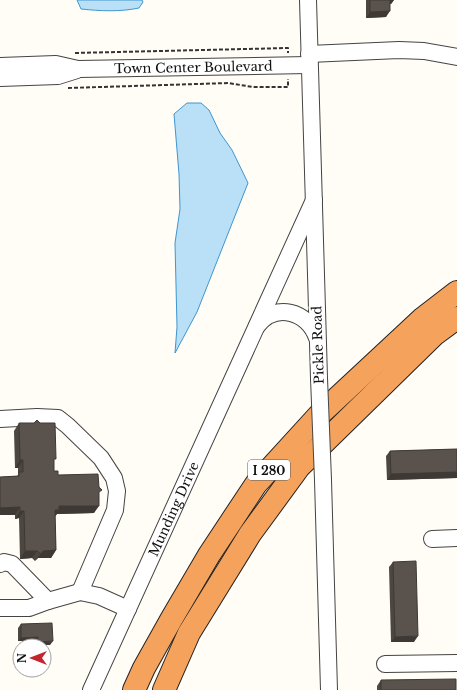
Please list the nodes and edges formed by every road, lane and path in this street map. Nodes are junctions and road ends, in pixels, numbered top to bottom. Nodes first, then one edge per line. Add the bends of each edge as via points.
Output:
1 (308, 0) edge
2 (457, 57) edge
3 (309, 59) junction
4 (0, 66) edge
5 (78, 69) junction
6 (0, 78) edge
7 (314, 200) junction
8 (457, 292) edge
9 (457, 318) edge
10 (256, 328) junction
11 (318, 341) junction
12 (0, 419) edge
13 (432, 538) dead end
14 (457, 538) edge
15 (0, 552) edge
16 (6, 564) edge
17 (80, 592) junction
18 (48, 601) junction
19 (0, 608) edge
20 (128, 609) junction
21 (457, 662) edge
22 (385, 664) dead end
23 (91, 690) edge
24 (134, 690) edge
25 (164, 690) edge
26 (329, 690) edge

1 - 3 street, Pickle Road
2 - 3 street, Town Center Boulevard via 405,50
3 - 5 street, Town Center Boulevard
3 - 7 street, Pickle Road
4 - 5 street, Town Center Boulevard via 56,64
5 - 6 street, Town Center Boulevard via 58,76
7 - 10 street, Munding Drive
7 - 11 street, Pickle Road
8 - 24 highway, I 280 via 422,319 320,414 256,484 209,555
9 - 25 highway, I 280 via 435,334 299,467 250,534 189,633
10 - 11 street, Munding Drive via 271,314 291,313 304,317 309,322
10 - 20 street, Munding Drive
11 - 26 street, Pickle Road, bridge
12 - 17 street via 58,418 101,458 114,478 117,491 116,510
13 - 14 street
15 - 16 street
16 - 18 street
17 - 18 street
17 - 20 street via 99,596
18 - 19 street via 28,608
20 - 23 street, Munding Drive
21 - 22 street

